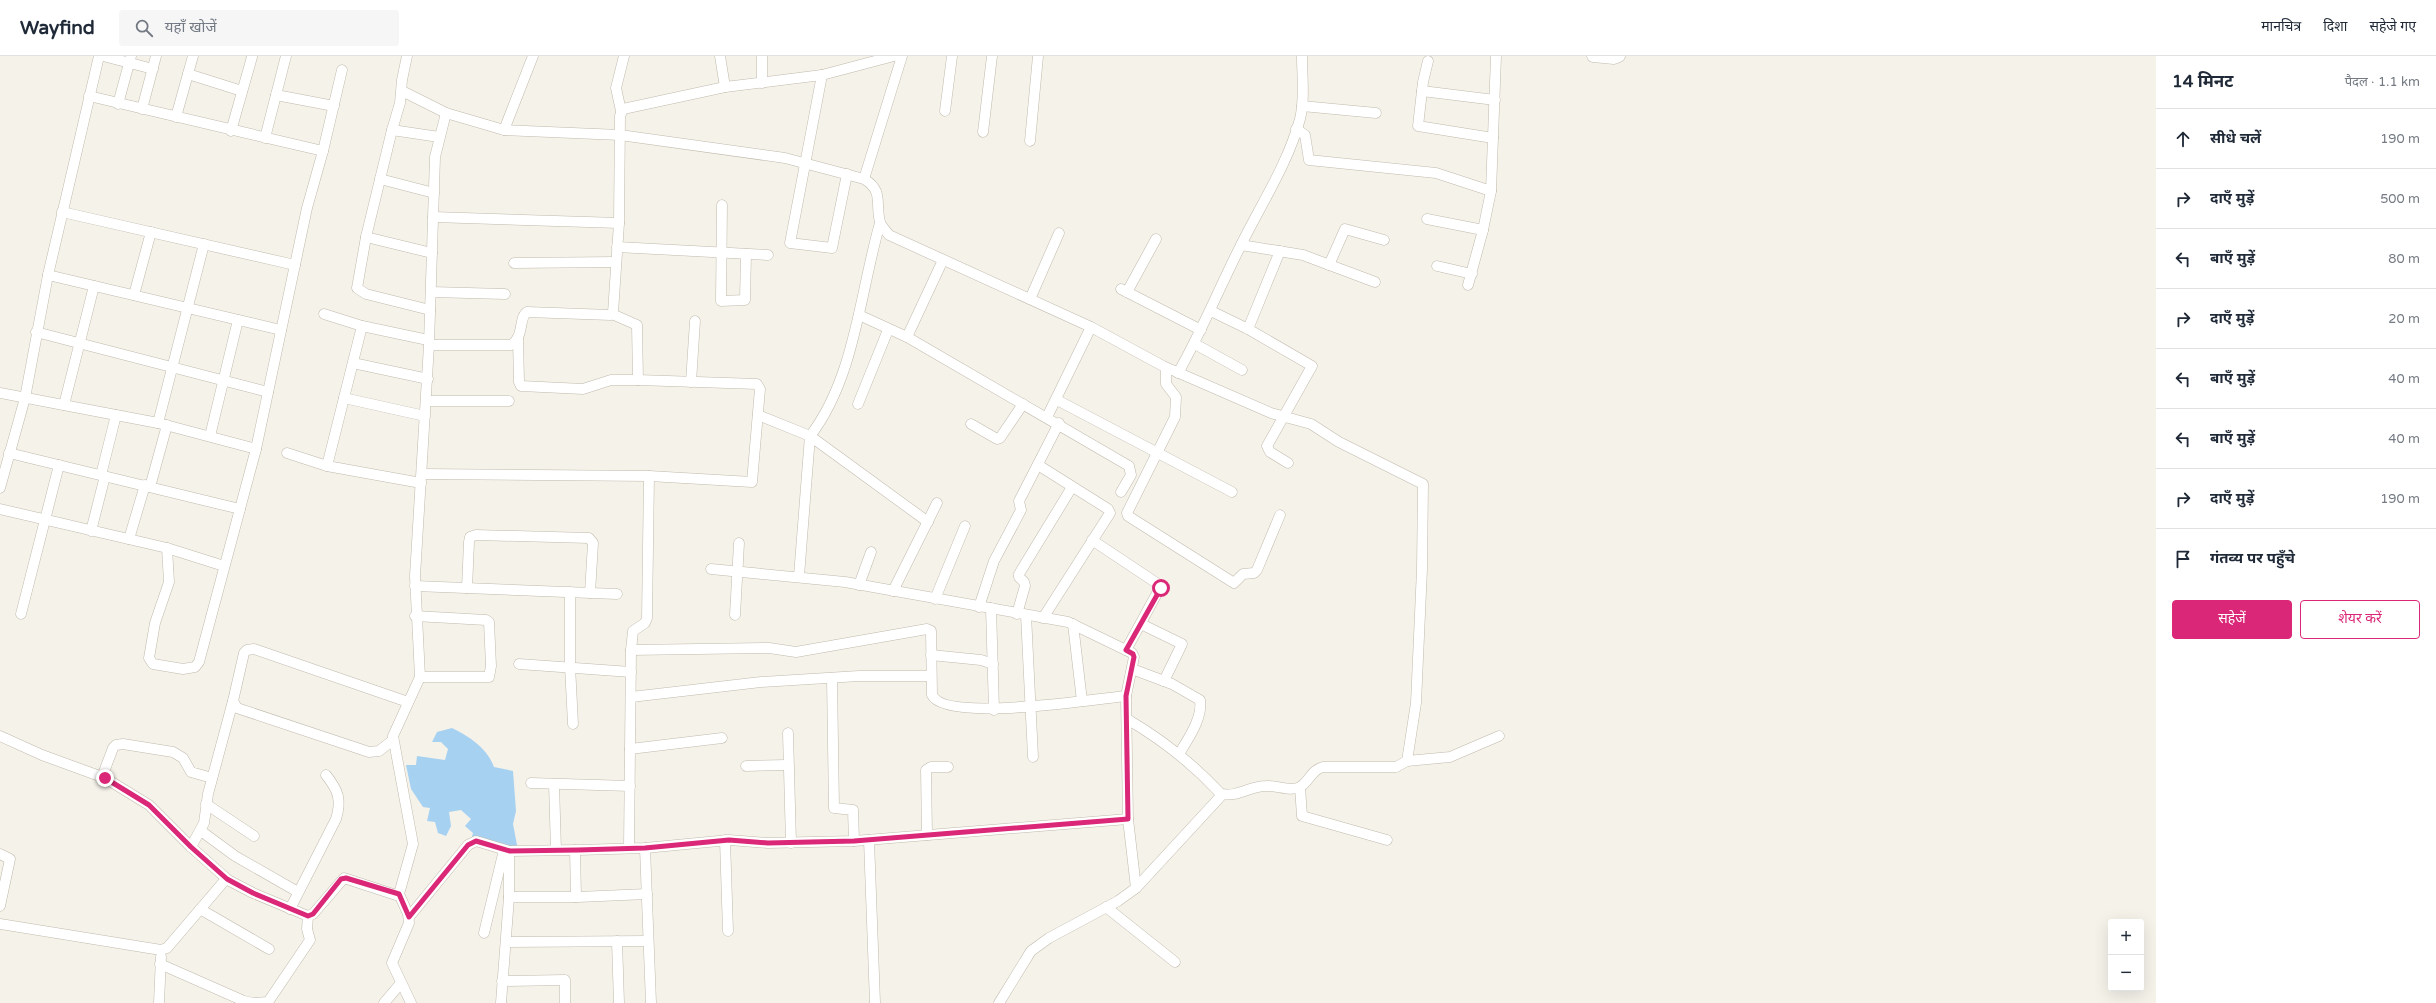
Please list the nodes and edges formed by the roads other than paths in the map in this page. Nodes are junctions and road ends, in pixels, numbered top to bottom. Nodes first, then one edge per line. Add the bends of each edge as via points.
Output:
1 (99, 56) edge
2 (103, 56) edge
3 (156, 56) edge
4 (193, 56) edge
5 (286, 56) edge
6 (406, 56) edge
7 (533, 56) edge
8 (624, 56) edge
9 (720, 56) edge
10 (762, 56) edge
11 (894, 56) edge
12 (902, 56) edge
13 (952, 56) edge
14 (992, 56) edge
15 (1038, 56) edge
16 (1302, 56) edge
17 (1496, 56) edge
18 (1593, 56) edge
19 (1619, 56) edge
20 (252, 57) edge
21 (130, 60) edge
22 (1428, 61) dead end
23 (153, 69) junction
24 (342, 70) dead end
25 (188, 74) junction
26 (822, 75) junction
27 (762, 83) junction
28 (725, 87) junction
29 (242, 91) junction
30 (402, 91) junction
31 (1422, 91) junction
32 (276, 95) junction
33 (89, 96) junction
34 (1495, 100) junction
35 (118, 104) junction
36 (334, 106) junction
37 (1302, 106) junction
38 (142, 109) junction
39 (621, 111) junction
40 (945, 112) dead end
41 (446, 113) junction
42 (1376, 113) dead end
43 (176, 117) junction
44 (1296, 129) junction
45 (392, 130) junction
46 (504, 130) junction
47 (231, 131) junction
48 (984, 132) dead end
49 (620, 135) junction
50 (438, 137) junction
51 (265, 138) junction
52 (1494, 138) junction
53 (1030, 141) dead end
54 (323, 152) junction
55 (805, 162) junction
56 (847, 174) junction
57 (864, 179) junction
58 (380, 180) junction
59 (1490, 191) junction
60 (434, 193) junction
61 (722, 205) dead end
62 (62, 212) junction
63 (433, 217) junction
64 (1427, 219) dead end
65 (880, 223) junction
66 (619, 224) junction
67 (1483, 230) junction
68 (151, 232) junction
69 (1059, 233) dead end
70 (366, 237) junction
71 (1156, 239) dead end
72 (1384, 240) dead end
73 (204, 244) junction
74 (1241, 245) junction
75 (617, 247) junction
76 (1280, 251) junction
77 (432, 253) junction
78 (722, 253) junction
79 (746, 254) junction
80 (768, 255) dead end
81 (943, 260) junction
82 (616, 262) junction
83 (514, 263) dead end
84 (1329, 264) junction
85 (295, 266) junction
86 (1437, 266) dead end
87 (1472, 274) junction
88 (48, 275) junction
89 (1375, 282) dead end
90 (1468, 285) dead end
91 (94, 286) junction
92 (431, 292) junction
93 (505, 294) dead end
94 (134, 295) junction
95 (1030, 299) junction
96 (186, 307) junction
97 (430, 310) junction
98 (1210, 311) junction
99 (324, 314) dead end
100 (612, 314) junction
101 (858, 315) junction
102 (238, 320) junction
103 (695, 321) dead end
104 (362, 326) junction
105 (1091, 327) junction
106 (1248, 329) junction
107 (281, 330) junction
108 (888, 330) junction
109 (1201, 330) junction
110 (36, 332) junction
111 (907, 338) junction
112 (518, 339) junction
113 (429, 342) junction
114 (80, 344) junction
115 (1195, 344) junction
116 (353, 363) junction
117 (171, 367) junction
118 (1166, 368) junction
119 (1242, 370) dead end
120 (1178, 373) junction
121 (428, 379) junction
122 (638, 380) junction
123 (224, 381) junction
124 (691, 382) junction
125 (268, 392) junction
126 (0, 393) edge
127 (25, 398) junction
128 (344, 398) junction
129 (1057, 400) junction
130 (427, 401) junction
131 (509, 401) dead end
132 (858, 404) dead end
133 (1023, 404) junction
134 (64, 405) junction
135 (116, 415) junction
136 (758, 415) junction
137 (425, 416) junction
138 (1282, 416) junction
139 (1047, 418) junction
140 (162, 424) junction
141 (971, 424) dead end
142 (1059, 424) junction
143 (210, 436) junction
144 (810, 436) junction
145 (256, 449) junction
146 (9, 453) junction
147 (287, 453) dead end
148 (1157, 454) junction
149 (1288, 463) dead end
150 (59, 465) junction
151 (1038, 465) junction
152 (327, 466) junction
153 (103, 475) junction
154 (649, 476) junction
155 (421, 478) junction
156 (148, 486) junction
157 (1072, 487) junction
158 (0, 488) edge
159 (1121, 492) dead end
160 (1232, 492) dead end
161 (937, 503) dead end
162 (0, 509) edge
163 (240, 509) junction
164 (1280, 515) dead end
165 (45, 520) junction
166 (928, 522) junction
167 (965, 526) dead end
168 (91, 530) junction
169 (129, 539) junction
170 (1092, 540) junction
171 (739, 543) dead end
172 (167, 548) junction
173 (871, 552) dead end
174 (224, 566) junction
175 (711, 568) dead end
176 (739, 571) junction
177 (799, 576) junction
178 (859, 585) junction
179 (415, 586) junction
180 (467, 588) junction
181 (893, 591) junction
182 (570, 592) junction
183 (590, 593) junction
184 (617, 594) dead end
185 (936, 599) junction
186 (979, 607) junction
187 (991, 608) junction
188 (21, 614) dead end
189 (735, 615) dead end
190 (1021, 615) junction
191 (415, 616) junction
192 (1043, 618) junction
193 (1073, 624) junction
194 (1141, 624) junction
195 (631, 650) junction
196 (1126, 650) junction
197 (931, 655) junction
198 (519, 664) dead end
199 (993, 664) junction
200 (570, 666) junction
201 (1132, 669) junction
202 (631, 672) junction
203 (931, 676) junction
204 (420, 677) junction
205 (832, 678) junction
206 (1164, 681) junction
207 (1126, 696) junction
208 (631, 697) junction
209 (233, 701) junction
210 (1082, 701) junction
211 (408, 702) junction
212 (1032, 706) junction
213 (994, 710) junction
214 (1127, 719) junction
215 (573, 724) dead end
216 (788, 733) dead end
217 (0, 736) edge
218 (1499, 736) dead end
219 (722, 738) dead end
220 (393, 740) junction
221 (630, 748) junction
222 (1179, 754) junction
223 (1033, 757) dead end
224 (1407, 762) junction
225 (787, 765) junction
226 (746, 766) dead end
227 (948, 767) dead end
228 (326, 775) dead end
229 (102, 777) junction
230 (212, 778) junction
231 (531, 783) dead end
232 (554, 784) junction
233 (630, 786) junction
234 (1300, 787) junction
235 (1221, 794) junction
236 (206, 804) junction
237 (1128, 819) junction
238 (201, 831) junction
239 (927, 835) junction
240 (254, 836) dead end
241 (725, 840) junction
242 (869, 840) junction
243 (1387, 840) dead end
244 (854, 841) junction
245 (791, 843) junction
246 (191, 847) junction
247 (629, 848) junction
248 (645, 848) junction
249 (507, 850) junction
250 (556, 850) junction
251 (575, 850) junction
252 (0, 854) edge
253 (227, 879) junction
254 (1136, 888) junction
255 (298, 892) junction
256 (399, 894) junction
257 (647, 894) junction
258 (509, 897) junction
259 (576, 897) junction
260 (0, 906) edge
261 (1106, 907) junction
262 (290, 908) junction
263 (200, 909) junction
264 (308, 916) junction
265 (409, 917) junction
266 (0, 924) edge
267 (728, 931) dead end
268 (484, 933) dead end
269 (617, 941) junction
270 (648, 941) junction
271 (506, 942) junction
272 (268, 949) dead end
273 (161, 950) junction
274 (1175, 962) dead end
275 (160, 964) junction
276 (502, 981) junction
277 (401, 983) junction
278 (159, 1003) edge
279 (384, 1003) edge
280 (410, 1003) edge
281 (501, 1003) edge
282 (565, 1003) edge
283 (619, 1003) edge
284 (651, 1003) edge
285 (875, 1003) edge
286 (999, 1003) edge

1 - 33 street
2 - 21 street
3 - 23 street
4 - 25 street
5 - 32 street
6 - 30 street
7 - 46 street
8 - 39 street via 616,88
9 - 28 street
10 - 27 street
11 - 26 street
12 - 57 street
13 - 40 street
14 - 48 street
15 - 53 street
16 - 37 street
17 - 34 street
18 - 19 street
20 - 29 street
21 - 23 street
21 - 35 street
22 - 31 street
23 - 38 street
24 - 36 street
25 - 29 street
25 - 43 street
26 - 27 street
26 - 55 street
27 - 28 street
28 - 39 street via 625,108
29 - 47 street
30 - 41 street
30 - 45 street
31 - 34 street
31 - 52 street via 1419,127
32 - 36 street
32 - 51 street
33 - 35 street
33 - 62 street
34 - 52 street
35 - 38 street
36 - 54 street
37 - 42 street
37 - 44 street
38 - 43 street
39 - 49 street
41 - 46 street
41 - 50 street
43 - 47 street
44 - 59 street via 1305,135 1309,160 1436,173
44 - 74 street via 1286,158
45 - 50 street
45 - 58 street
46 - 49 street
47 - 51 street
49 - 55 street
49 - 66 street
50 - 60 street
51 - 54 street
52 - 59 street
54 - 85 street via 307,208
55 - 56 street
55 - 56 street via 789,239 791,244 832,248
56 - 57 street
57 - 65 street via 874,186 877,193
58 - 60 street
58 - 70 street
59 - 67 street
60 - 63 street
61 - 78 street
62 - 68 street
62 - 88 street
63 - 66 street
63 - 77 street
64 - 67 street
65 - 81 street via 889,235
65 - 101 street
66 - 75 street
67 - 87 street
68 - 73 street
68 - 94 street
69 - 95 street
70 - 77 street
70 - 97 street via 357,283 359,291
71 - 109 street via 1124,290
72 - 84 street via 1345,230
73 - 85 street
73 - 96 street
74 - 76 street
74 - 98 street
75 - 78 street
75 - 82 street
76 - 84 street via 1303,255
76 - 106 street
77 - 92 street
78 - 79 street
78 - 79 street via 720,298 723,301 745,300
79 - 80 street
81 - 95 street
81 - 111 street
82 - 83 street
82 - 100 street
84 - 89 street
85 - 107 street
86 - 87 street
87 - 90 street
88 - 91 street
88 - 110 street
91 - 94 street
91 - 114 street
92 - 93 street
92 - 97 street
94 - 96 street
95 - 105 street
96 - 102 street
96 - 117 street
97 - 113 street
98 - 106 street
98 - 109 street
99 - 104 street
100 - 112 street via 527,312
100 - 122 street via 637,325
101 - 108 street
101 - 144 street via 836,390
102 - 107 street
102 - 123 street
103 - 124 street
104 - 113 street
104 - 116 street
105 - 118 street
105 - 129 street
106 - 138 street via 1312,366
107 - 125 street
108 - 111 street
108 - 132 street
109 - 115 street
110 - 114 street
110 - 127 street
111 - 133 street
112 - 113 street via 507,346
112 - 122 street via 518,382 522,386 583,389 611,380
113 - 121 street
114 - 117 street
114 - 134 street
115 - 119 street
115 - 120 street
116 - 121 street
116 - 128 street
117 - 123 street
117 - 140 street
118 - 120 street
118 - 148 street via 1166,384 1176,397 1177,408
120 - 138 street
121 - 130 street
122 - 124 street
123 - 125 street
123 - 143 street
124 - 136 street via 757,384 760,389
125 - 145 street
126 - 127 street
127 - 134 street
127 - 146 street
128 - 137 street
128 - 152 street
129 - 139 street
129 - 148 street
130 - 131 street
130 - 137 street
133 - 139 street
133 - 141 street via 1000,438 997,439
134 - 135 street
135 - 140 street
135 - 153 street
136 - 144 street
136 - 154 street via 752,482
137 - 155 street
138 - 149 street via 1268,442 1267,450
138 - 224 street via 1311,424 1339,442 1424,485 1416,698
139 - 142 street
140 - 143 street
140 - 156 street
142 - 151 street
142 - 159 street via 1131,467 1131,475
143 - 145 street
144 - 166 street
144 - 177 street
145 - 163 street
146 - 150 street
146 - 158 street
147 - 152 street
148 - 160 street
148 - 164 street via 1127,513 1128,516 1228,581 1234,583 1243,574 1256,572
150 - 153 street
150 - 165 street
151 - 157 street
151 - 186 street via 1019,501 1021,510 994,561
152 - 155 street
153 - 156 street
153 - 168 street
154 - 155 street
154 - 195 street via 647,618 645,623 633,632
155 - 179 street
156 - 163 street
156 - 169 street
157 - 170 street via 1109,511 1109,516
157 - 190 street via 1019,574 1025,586
161 - 166 street
162 - 165 street
163 - 174 street
165 - 168 street
165 - 188 street
166 - 181 street
167 - 185 street
168 - 169 street
169 - 172 street
170 - 192 street
170 - 194 street via 1160,584 1161,588
171 - 176 street
172 - 174 street
172 - 174 street via 169,582 155,623 149,651 152,664 183,669 195,667 199,662
173 - 178 street
175 - 176 street
176 - 177 street
176 - 189 street
177 - 178 street
178 - 181 street
179 - 180 street
179 - 191 street
180 - 182 street
180 - 183 street via 470,537 476,535 589,538 593,543
181 - 185 street
182 - 183 street
182 - 200 street
183 - 184 street
185 - 186 street
186 - 187 street
187 - 190 street
187 - 199 street
190 - 192 street
190 - 212 street
191 - 204 street
191 - 204 street via 489,622 489,676
192 - 193 street
193 - 196 street
193 - 210 street
194 - 196 street
194 - 206 street via 1182,644
195 - 197 street via 769,648 796,652 927,628 931,631
195 - 202 street
196 - 201 street via 1134,655
197 - 199 street
197 - 203 street
198 - 200 street
199 - 213 street
200 - 202 street
200 - 215 street
201 - 206 street
201 - 207 street
202 - 208 street
203 - 205 street
203 - 213 street via 932,695 943,705
204 - 211 street
205 - 208 street via 761,682
205 - 244 street via 834,808 854,811
206 - 222 street via 1200,700 1200,710 1189,738
207 - 210 street
207 - 214 street
208 - 221 street
209 - 211 street via 244,653 250,649
209 - 220 street via 237,708 370,752 379,751
209 - 230 street
210 - 212 street
211 - 220 street via 394,730
212 - 213 street
212 - 223 street
214 - 222 street
214 - 237 street
216 - 225 street
217 - 229 street
218 - 224 street via 1450,757
219 - 221 street
220 - 256 street via 413,844
221 - 233 street
222 - 235 street
224 - 234 street via 1396,767 1323,767 1316,769
225 - 226 street
225 - 245 street
227 - 239 street via 926,770
228 - 255 street via 335,786 340,806 336,819
229 - 230 street via 113,748 123,744 173,752 183,758 191,772
229 - 246 street via 149,805
230 - 236 street
231 - 232 street
232 - 233 street
232 - 250 street
233 - 247 street
234 - 235 street via 1294,789 1265,786 1234,795
234 - 243 street via 1302,816
235 - 254 street
236 - 238 street
236 - 240 street
237 - 239 street
237 - 254 street
238 - 246 street
238 - 255 street via 234,856
239 - 242 street
241 - 245 street
241 - 248 street
241 - 267 street
242 - 244 street
242 - 285 street
244 - 245 street
246 - 253 street
247 - 248 street
247 - 251 street
248 - 257 street
249 - 250 street
249 - 258 street
249 - 265 street via 483,842 472,842
249 - 268 street
250 - 251 street
251 - 259 street
252 - 260 street via 10,859
253 - 262 street
253 - 263 street
254 - 261 street
255 - 262 street
256 - 264 street via 344,878 313,914
256 - 265 street
257 - 259 street
257 - 270 street
258 - 259 street
258 - 271 street
261 - 274 street
261 - 286 street via 1062,930 1031,951
262 - 264 street
263 - 272 street
263 - 273 street via 167,948
264 - 275 street via 307,929 310,940 268,1002 244,1001
265 - 277 street via 408,930 392,959
266 - 273 street
269 - 270 street
269 - 271 street
269 - 283 street
270 - 284 street
271 - 276 street
273 - 275 street
275 - 278 street
276 - 281 street
276 - 282 street via 565,980
277 - 279 street
277 - 280 street

